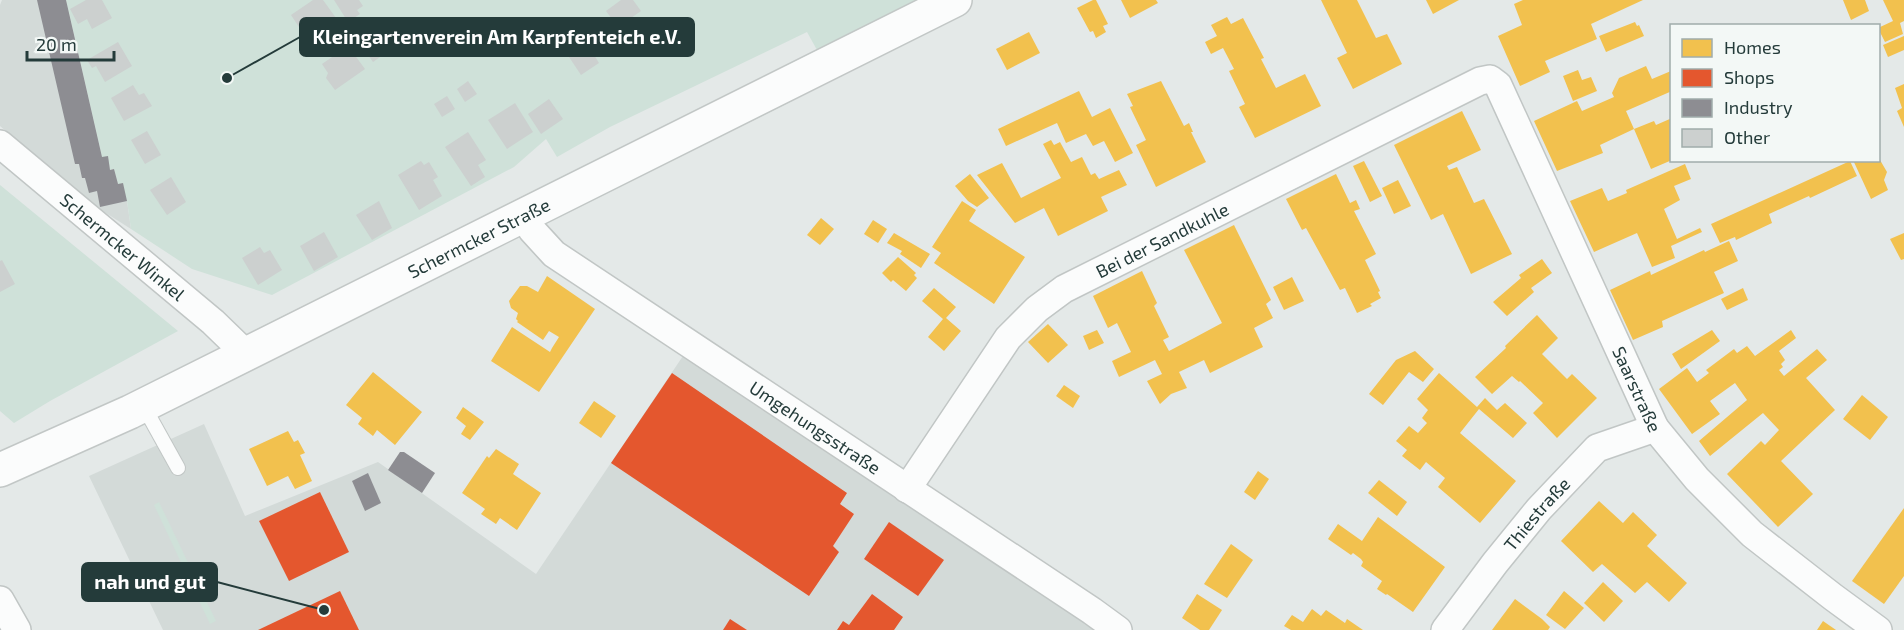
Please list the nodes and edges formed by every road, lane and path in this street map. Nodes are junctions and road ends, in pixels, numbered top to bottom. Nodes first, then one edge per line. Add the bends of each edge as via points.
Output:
1 (955, 0) edge
2 (1490, 79) joint
3 (0, 144) edge
4 (525, 215) junction
5 (245, 353) junction
6 (143, 405) junction
7 (1655, 428) junction
8 (178, 468) dead end
9 (0, 470) edge
10 (907, 489) junction
11 (0, 600) edge
12 (18, 630) edge
13 (1118, 630) edge
14 (1444, 630) edge
15 (1878, 630) edge

1 - 4 main road, Schermcker Straße
2 - 7 street, Saarstraße via 1498,85
2 - 10 street, Bei der Sandkuhle via 1064,290 1037,309 1008,338
3 - 5 street, Schermcker Winkel
4 - 5 main road, Schermcker Straße
4 - 10 street, Umgehungsstraße via 532,230 554,254
5 - 6 main road, Schermcker Straße
6 - 8 lane
6 - 9 main road, Schermcker Straße
7 - 14 street, Thiestraße via 1597,448 1539,508
7 - 15 street, Saarstraße via 1697,479 1752,534
10 - 13 street, Umgehungsstraße
11 - 12 street

